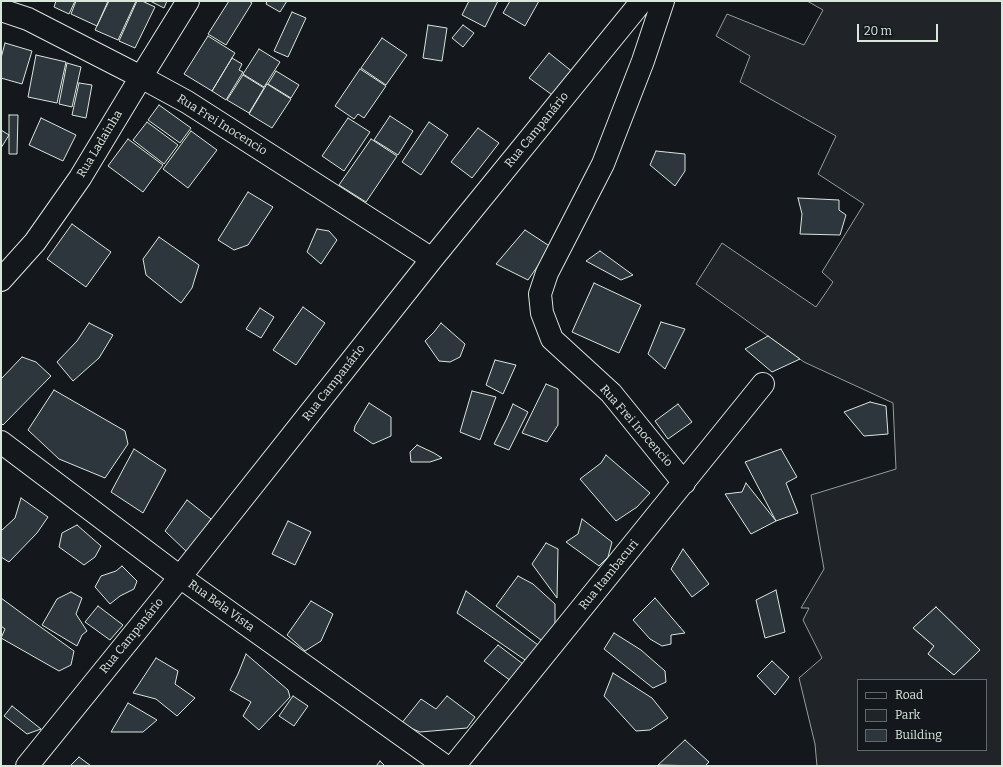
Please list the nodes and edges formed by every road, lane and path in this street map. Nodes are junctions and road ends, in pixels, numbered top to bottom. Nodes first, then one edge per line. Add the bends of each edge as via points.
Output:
1 (188, 1) edge
2 (642, 1) edge
3 (663, 1) edge
4 (1, 10) edge
5 (141, 77) junction
6 (432, 259) junction
7 (1, 280) edge
8 (763, 384) dead end
9 (1, 442) edge
10 (684, 483) junction
11 (180, 577) junction
12 (27, 766) edge
13 (445, 766) edge
14 (454, 766) edge

1 - 5 street, Rua Ladainha
2 - 6 street, Rua Campanário
3 - 10 street, Rua Frei Inocencio via 603,164 547,273 540,294 542,313 552,339 611,393
4 - 5 street, Rua Frei Inocencio via 28,19
5 - 6 street, Rua Frei Inocencio via 187,102
5 - 7 street, Rua Ladainha via 80,178 35,242
6 - 11 street, Rua Campanário
8 - 10 street, Rua Itambacuri
9 - 11 street, Rua Bela Vista
10 - 14 street, Rua Itambacuri
11 - 12 street, Rua Campanário
11 - 13 street, Rua Bela Vista

